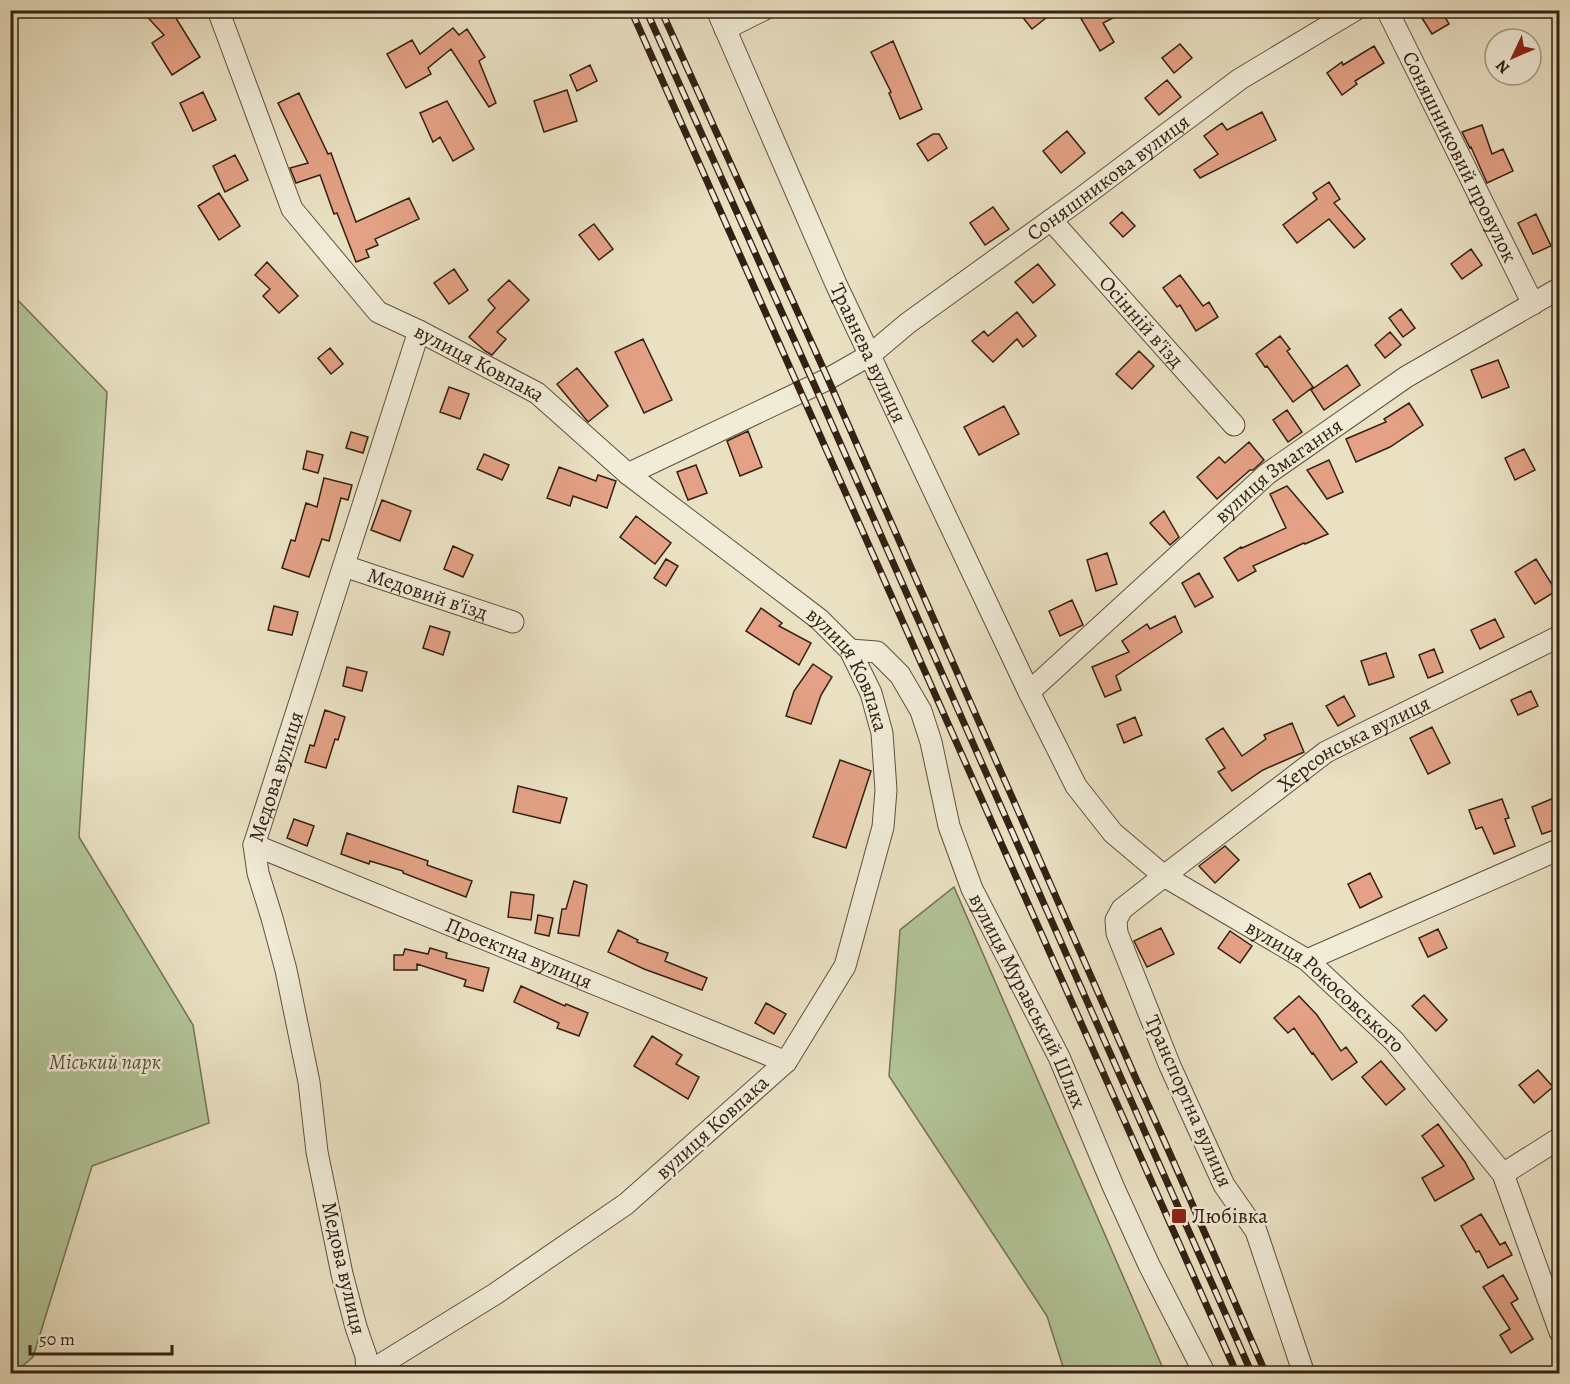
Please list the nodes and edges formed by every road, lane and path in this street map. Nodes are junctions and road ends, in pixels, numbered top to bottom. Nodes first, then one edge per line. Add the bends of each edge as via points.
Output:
1 (218, 10) edge
2 (763, 10) edge
3 (1355, 10) edge
4 (1387, 10) edge
5 (721, 20) edge
6 (1051, 220) junction
7 (1560, 288) edge
8 (1533, 304) junction
9 (419, 332) junction
10 (870, 355) junction
11 (1234, 425) dead end
12 (628, 474) junction
13 (344, 566) junction
14 (513, 622) dead end
15 (1560, 636) edge
16 (850, 650) junction
17 (1029, 692) junction
18 (254, 844) junction
19 (1560, 849) edge
20 (1164, 876) junction
21 (1307, 960) junction
22 (786, 1062) junction
23 (1560, 1138) edge
24 (1503, 1174) junction
25 (1560, 1332) edge
26 (367, 1373) edge
27 (1205, 1374) edge
28 (1304, 1374) edge

1 - 9 street, вулиця Ковпака via 292,209 378,312
2 - 5 street
3 - 6 street, Соняшникова вулиця via 1240,79
4 - 8 street, Соняшниковий провулок
5 - 10 street, Травнева вулиця
6 - 10 street, Соняшникова вулиця
6 - 11 street, Осінній в'їзд
7 - 8 street, вулиця Змагання
8 - 17 street, вулиця Змагання via 1406,377 1267,474
9 - 12 street, вулиця Ковпака via 537,393
9 - 13 street, Медова вулиця
10 - 12 street, Соняшникова вулиця via 828,379
10 - 17 street, Травнева вулиця
12 - 16 street, вулиця Ковпака via 819,619
13 - 14 street, Медовий в'їзд
13 - 18 street, Медова вулиця
15 - 20 street, Херсонська вулиця via 1326,752
16 - 22 street, вулиця Ковпака via 871,693 882,733 886,790 883,827 844,966
16 - 27 street, вулиця Муравський Шлях via 878,652 900,675 921,711 949,826 972,889 1059,1057 1149,1265
17 - 20 street, вулиця Рокосовського via 1076,786 1113,833
18 - 22 street, Проектна вулиця
18 - 26 street, Медова вулиця via 258,873 286,970 309,1082 317,1152
19 - 21 street
20 - 21 street, вулиця Рокосовського
20 - 28 street, Транспортна вулиця via 1122,909 1116,920 1117,933 1170,1066 1224,1185 1256,1231
21 - 24 street, вулиця Рокосовського via 1394,1041
22 - 26 street, вулиця Ковпака via 626,1204 495,1294
23 - 24 street
24 - 25 street, вулиця Рокосовського

